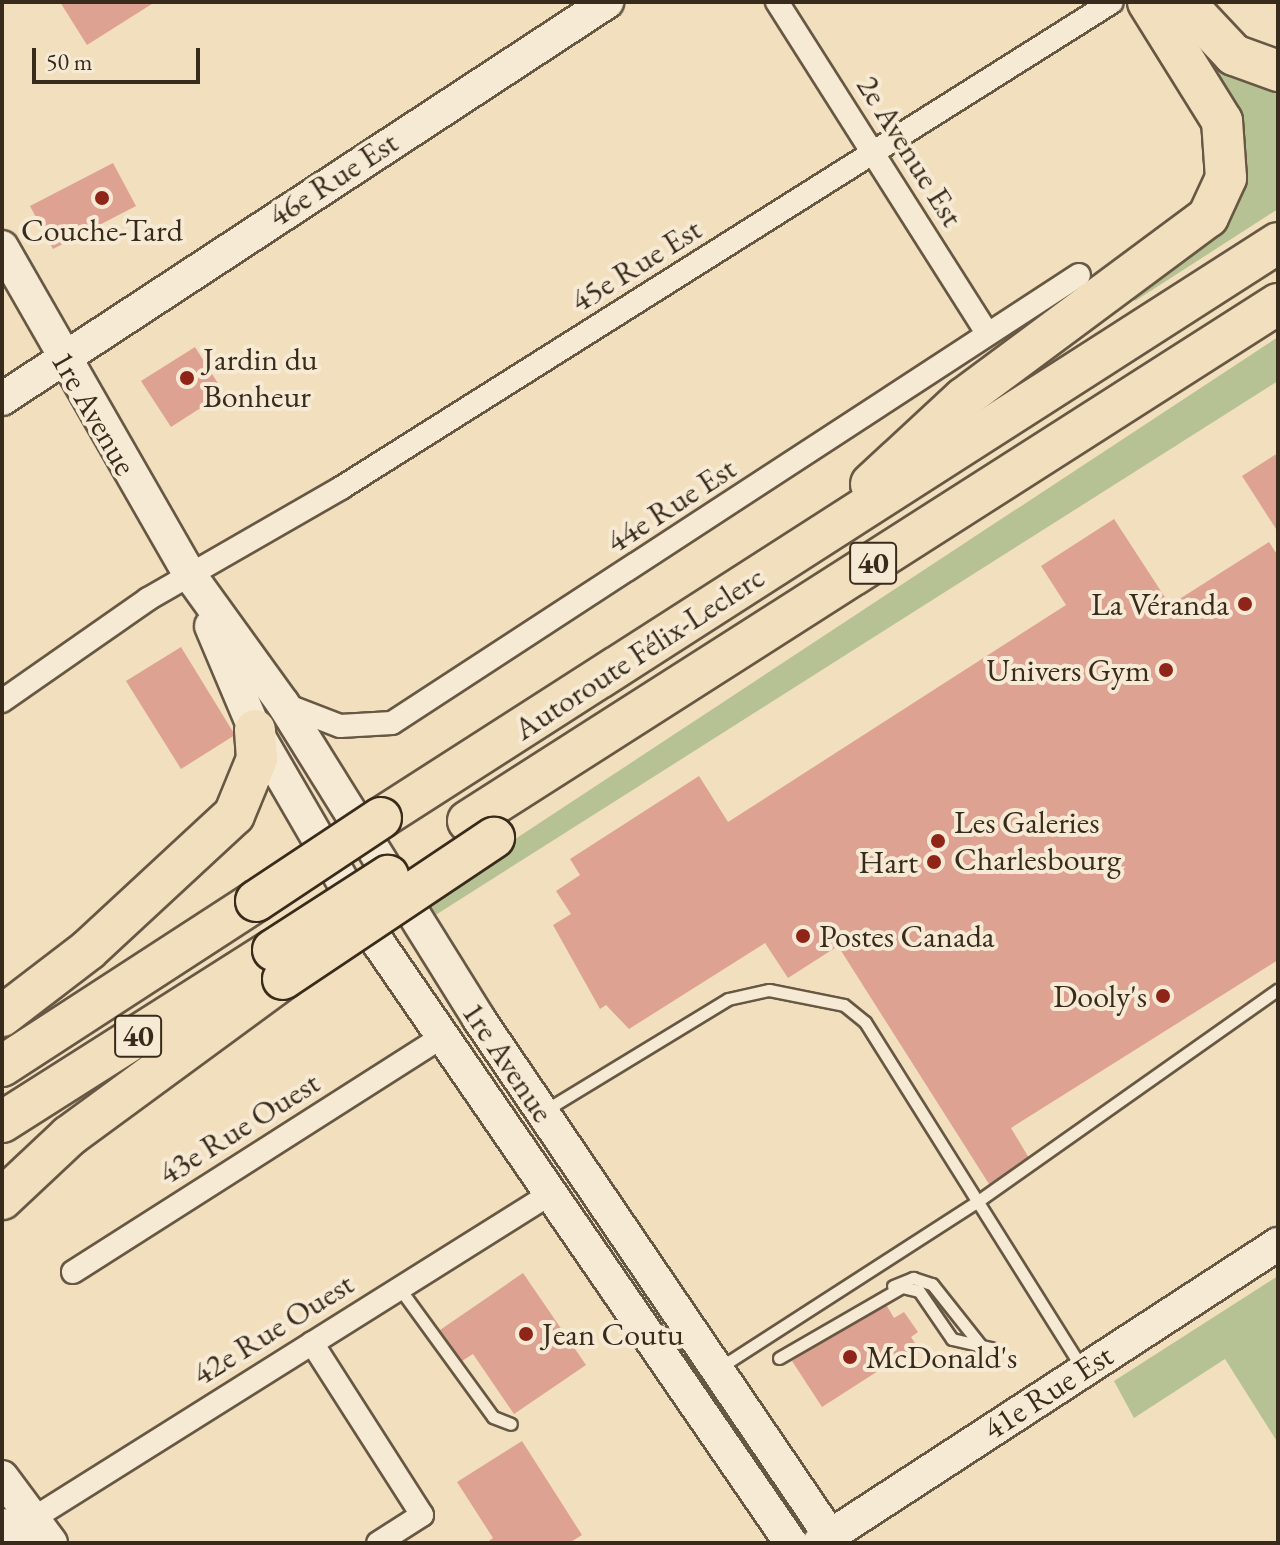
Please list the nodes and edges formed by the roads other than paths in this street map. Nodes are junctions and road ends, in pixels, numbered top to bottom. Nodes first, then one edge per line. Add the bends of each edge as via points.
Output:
1 (607, 2) edge
2 (777, 2) edge
3 (1112, 2) edge
4 (1148, 2) edge
5 (1184, 2) edge
6 (1278, 71) edge
7 (874, 153) junction
8 (1278, 243) edge
9 (2, 247) edge
10 (1079, 275) dead end
11 (1278, 304) edge
12 (988, 334) junction
13 (60, 357) junction
14 (2, 399) edge
15 (809, 544) junction
16 (190, 575) junction
17 (2, 701) edge
18 (269, 717) junction
19 (278, 965) junction
20 (1278, 989) edge
21 (2, 1016) edge
22 (439, 1039) junction
23 (2, 1066) edge
24 (542, 1112) junction
25 (2, 1122) edge
26 (547, 1196) junction
27 (2, 1199) edge
28 (978, 1201) junction
29 (1278, 1244) edge
30 (73, 1272) dead end
31 (400, 1289) junction
32 (885, 1291) junction
33 (312, 1343) junction
34 (779, 1358) dead end
35 (1083, 1369) junction
36 (714, 1371) junction
37 (511, 1424) dead end
38 (2, 1477) edge
39 (2, 1525) edge
40 (33, 1535) edge
41 (828, 1540) edge
42 (378, 1543) edge
43 (791, 1543) edge

1 - 13 street, 46e Rue Est
2 - 7 street, 2e Avenue Est
3 - 7 street, 45e Rue Est
4 - 15 highway via 1222,121 1226,178 1208,217 964,398
5 - 6 highway via 1234,55
7 - 12 street, 2e Avenue Est
7 - 16 street, 45e Rue Est
8 - 15 highway, Autoroute Félix-Leclerc / 40
9 - 13 street, 1re Avenue
10 - 12 street, 44e Rue Est
11 - 19 highway, Autoroute Félix-Leclerc / 40, bridge via 1034,460
12 - 18 street, 44e Rue Est via 392,723 340,726
13 - 14 street, 46e Rue Est
13 - 16 street, 1re Avenue
15 - 23 highway, Autoroute Félix-Leclerc / 40, bridge
16 - 17 street, 45e Rue Est
16 - 18 street, 1re Avenue
18 - 21 highway via 234,815 88,950
18 - 22 street, 1re Avenue
18 - 24 street, 1re Avenue
19 - 25 highway, Autoroute Félix-Leclerc / 40
19 - 27 highway via 69,1136
20 - 28 lane
22 - 26 street, 1re Avenue
22 - 30 street, 43e Rue Ouest
24 - 28 lane via 728,999 769,990 844,1005 865,1022
24 - 36 street, 1re Avenue
26 - 31 street, 42e Rue Ouest
26 - 43 street, 1re Avenue
28 - 35 lane
28 - 36 lane
29 - 35 street, 41e Rue Est
31 - 33 street, 42e Rue Ouest
31 - 37 lane via 484,1407
32 - 32 lane via 919,1291 952,1339 987,1348 932,1284 913,1278
32 - 34 lane
33 - 40 street, 42e Rue Ouest
33 - 42 street via 422,1515
35 - 41 street, 41e Rue Est
36 - 41 street, 1re Avenue
38 - 40 street
39 - 40 street

